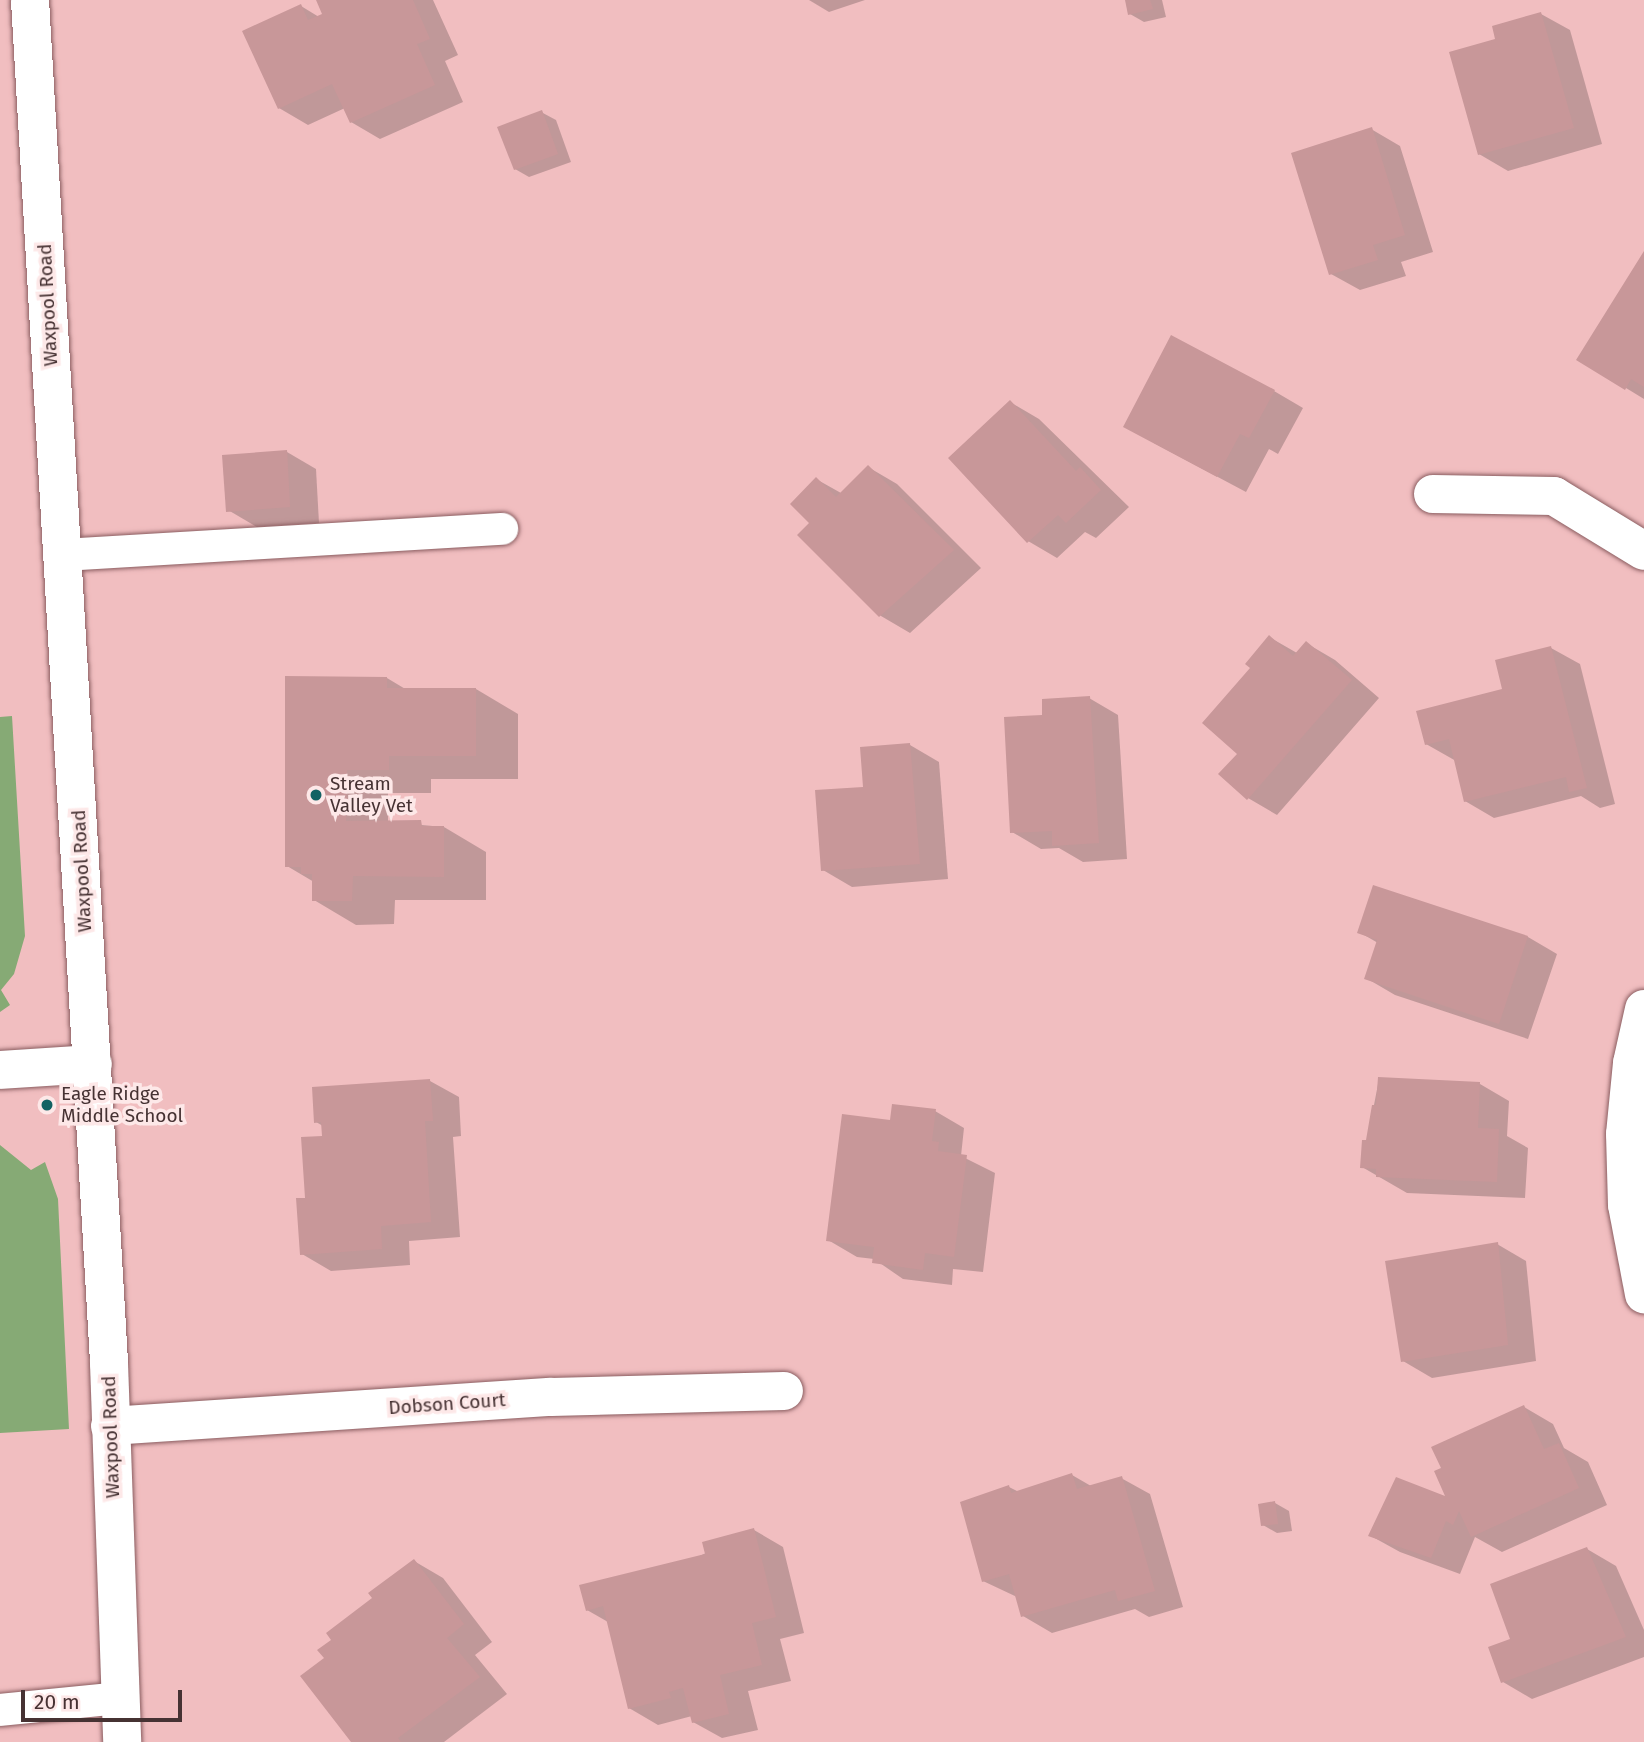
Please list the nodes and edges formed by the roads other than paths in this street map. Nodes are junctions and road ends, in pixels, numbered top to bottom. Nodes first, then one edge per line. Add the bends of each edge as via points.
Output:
1 (30, 0) edge
2 (1433, 494) dead end
3 (502, 529) dead end
4 (1644, 551) edge
5 (62, 555) junction
6 (1644, 1009) edge
7 (93, 1064) junction
8 (0, 1070) edge
9 (1644, 1294) edge
10 (784, 1391) dead end
11 (110, 1426) junction
12 (120, 1698) junction
13 (0, 1710) edge
14 (122, 1742) edge

1 - 5 street, Waxpool Road
2 - 4 street via 1554,496
3 - 5 lane
5 - 7 street, Waxpool Road
6 - 9 street via 1632,1063 1625,1134 1627,1205
7 - 8 street
7 - 11 street, Waxpool Road
10 - 11 street, Dobson Court via 551,1397
11 - 12 street, Waxpool Road
12 - 13 lane
12 - 14 street, Waxpool Road

